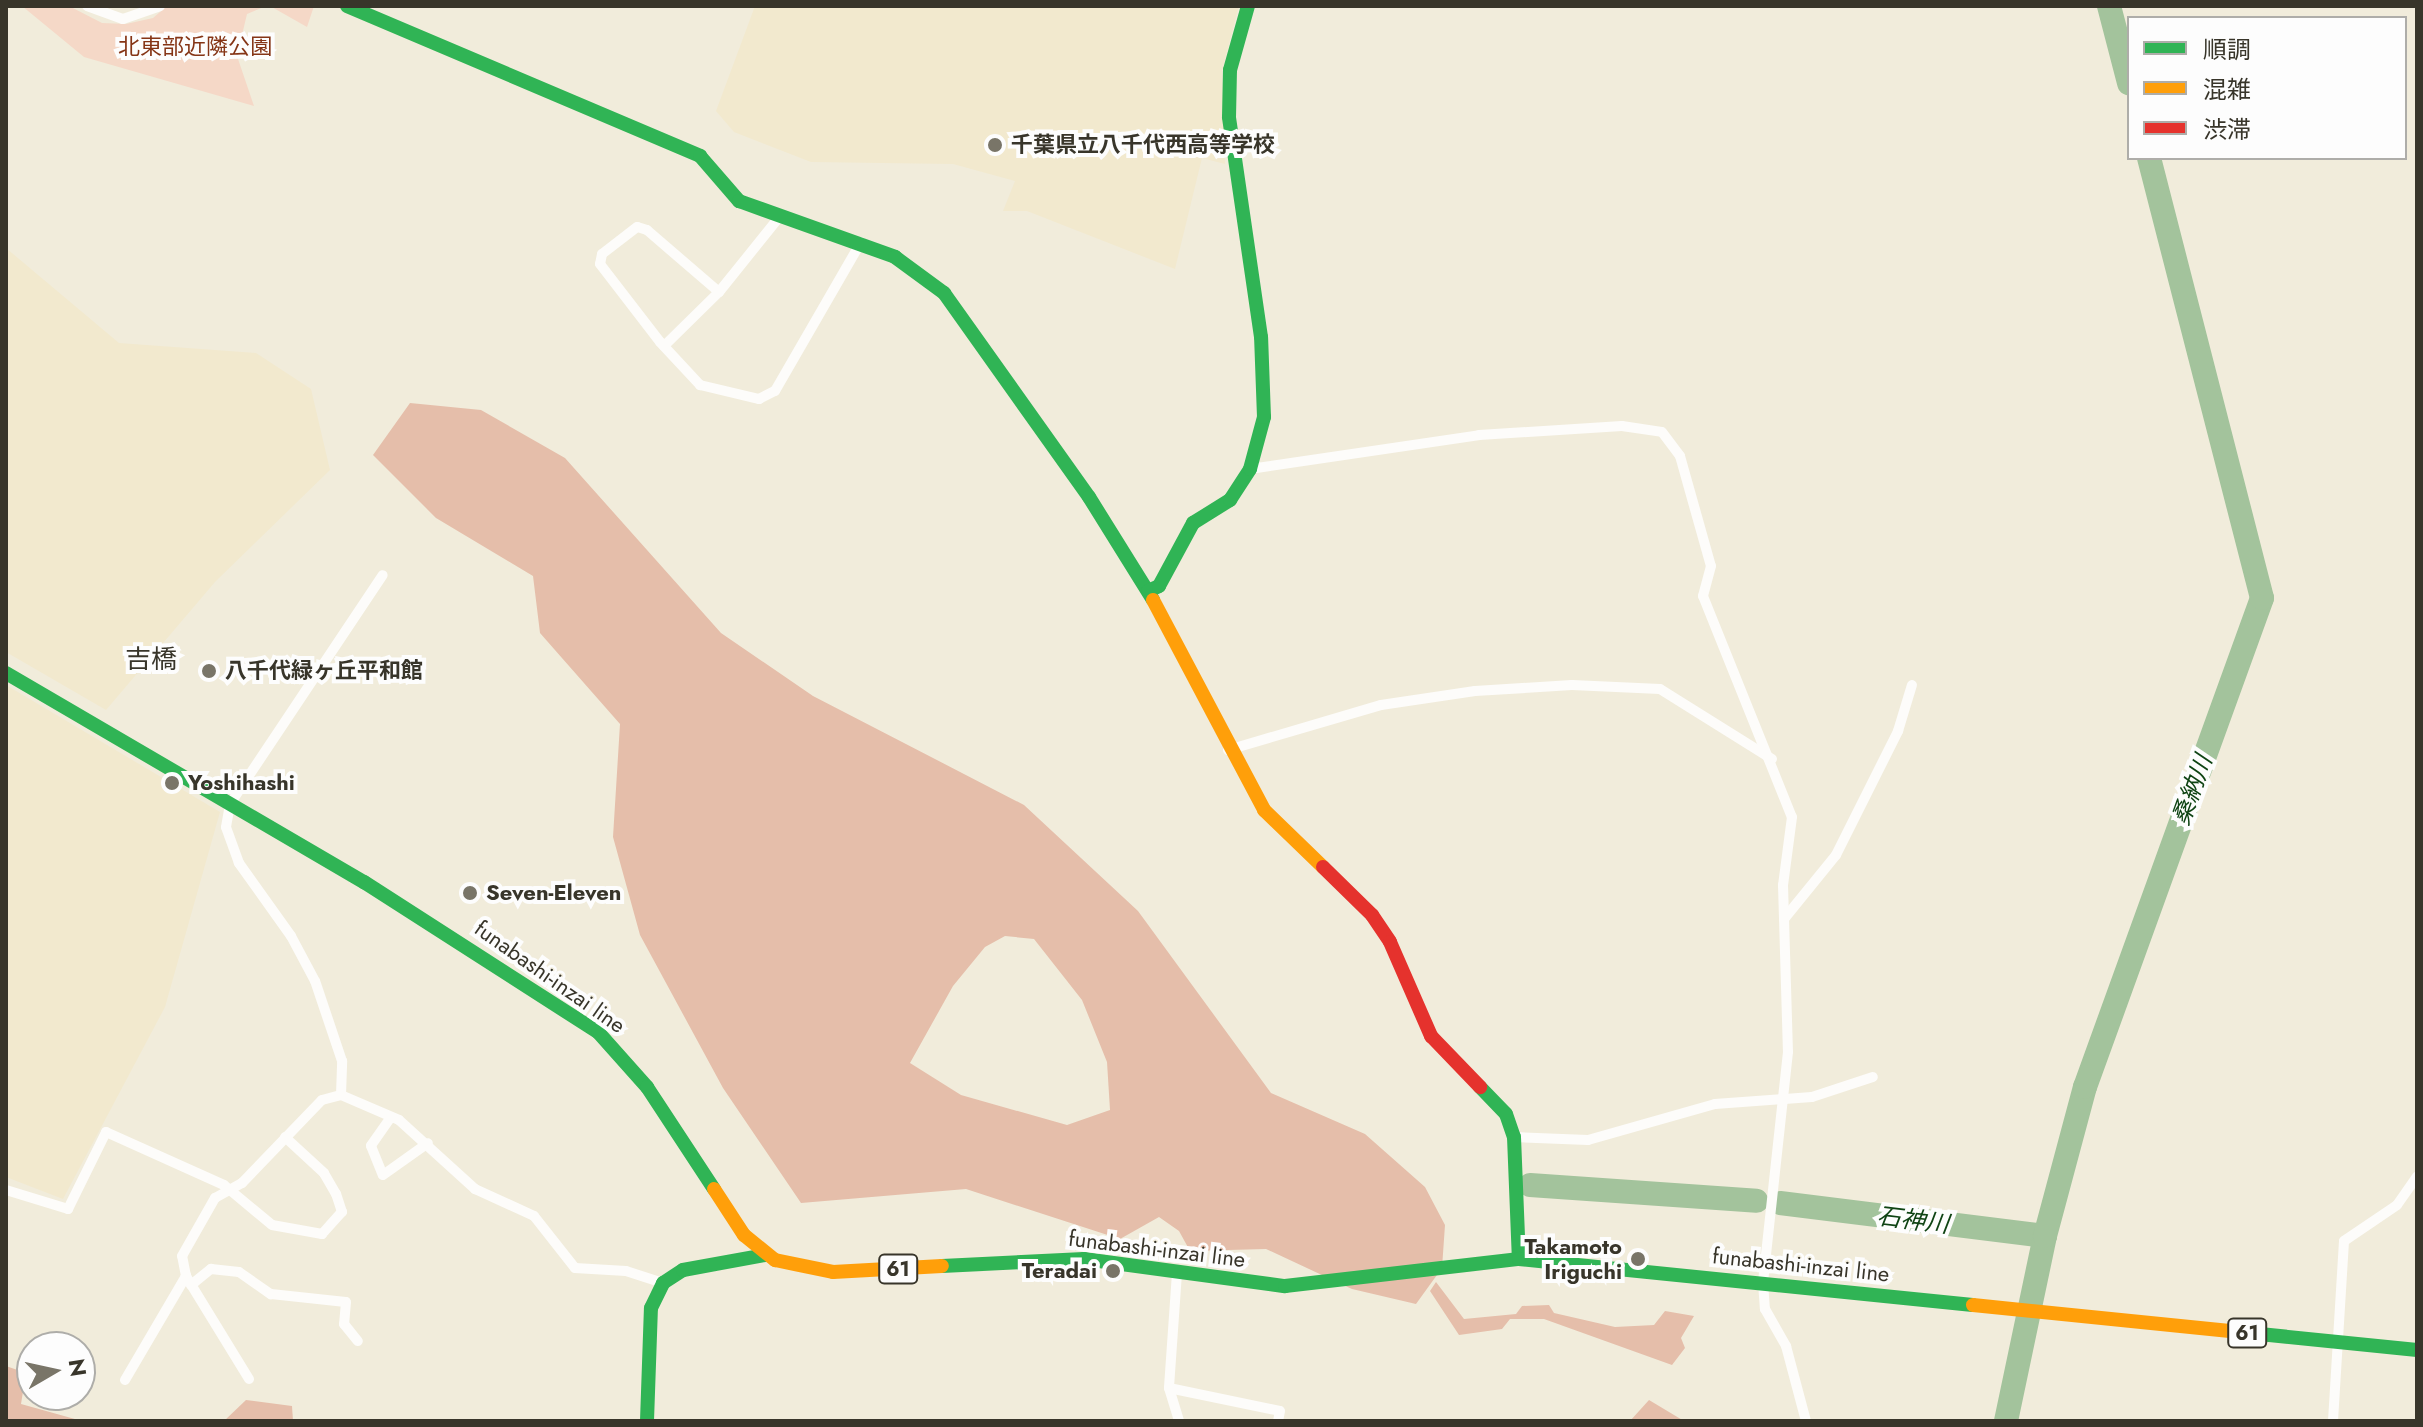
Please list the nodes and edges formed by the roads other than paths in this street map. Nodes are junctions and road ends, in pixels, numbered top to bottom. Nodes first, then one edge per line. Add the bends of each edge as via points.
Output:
1 (87, 6) edge
2 (160, 6) edge
3 (347, 6) edge
4 (1248, 6) edge
5 (780, 216) junction
6 (861, 242) junction
7 (719, 292) junction
8 (664, 346) junction
9 (1250, 469) junction
10 (383, 575) dead end
11 (1148, 591) junction
12 (6, 673) edge
13 (1912, 685) dead end
14 (1228, 750) junction
15 (1772, 759) junction
16 (230, 804) junction
17 (1784, 919) junction
18 (1873, 1077) dead end
19 (341, 1095) junction
20 (1779, 1101) junction
21 (391, 1117) junction
22 (285, 1137) junction
23 (1514, 1137) junction
24 (428, 1143) junction
25 (2417, 1176) edge
26 (231, 1189) junction
27 (6, 1190) edge
28 (765, 1255) junction
29 (1519, 1259) junction
30 (1177, 1273) junction
31 (188, 1281) junction
32 (1763, 1282) junction
33 (663, 1283) junction
34 (358, 1341) dead end
35 (2336, 1342) junction
36 (2417, 1350) edge
37 (249, 1379) dead end
38 (125, 1380) dead end
39 (1169, 1388) junction
40 (647, 1421) edge
41 (1179, 1421) edge
42 (1278, 1421) edge
43 (1806, 1421) edge
44 (2333, 1421) edge

1 - 2 street via 123,19
3 - 5 street via 700,156 739,201
4 - 9 street via 1230,70 1229,117 1261,337 1264,417
5 - 6 street
5 - 7 street
6 - 8 street via 775,391 759,399 700,385
6 - 11 street via 924,276 958,310
7 - 8 street
7 - 8 street via 647,230 637,227 602,254 600,264
9 - 11 street via 1230,500 1183,535 1159,586
9 - 15 street via 1479,435 1622,426 1662,432 1680,456 1711,566 1703,596
10 - 16 street
11 - 14 street via 1204,691
12 - 16 street, funabashi-inzai line
13 - 17 street via 1898,731 1836,855
14 - 15 street via 1381,705 1475,691 1572,685 1660,689
14 - 23 street via 1264,810 1372,915 1390,942 1431,1036 1506,1114
15 - 17 street via 1792,817 1783,875
16 - 19 street via 226,827 239,863 291,936 331,1023 342,1061
16 - 28 street, funabashi-inzai line via 497,963 598,1032 647,1087 744,1235
17 - 20 street via 1788,1052
18 - 20 street via 1812,1097
19 - 21 street
19 - 22 street via 309,1108
20 - 23 street via 1715,1104 1588,1140
20 - 32 street
21 - 24 street
21 - 24 street via 371,1146 383,1175
22 - 26 street
22 - 26 street via 324,1173 336,1194 342,1212 322,1234 272,1225
23 - 29 street
24 - 33 street via 475,1189 534,1216 575,1268 626,1271
25 - 35 street via 2397,1205 2344,1241
26 - 27 street via 106,1132 68,1209
26 - 31 street via 215,1198 182,1256
28 - 30 street, funabashi-inzai line / 61 via 833,1272 1055,1258
28 - 33 street via 683,1270
29 - 30 street, funabashi-inzai line / 61 via 1285,1286
29 - 32 street, funabashi-inzai line / 61
30 - 39 street
31 - 34 street via 211,1269 239,1272 271,1294 346,1302 344,1324
31 - 37 street
31 - 38 street
32 - 35 street, funabashi-inzai line / 61
32 - 43 street via 1765,1309 1786,1346
33 - 40 street via 651,1308
35 - 36 street, funabashi-inzai line / 61
35 - 44 street
39 - 41 street
39 - 42 street via 1280,1411

